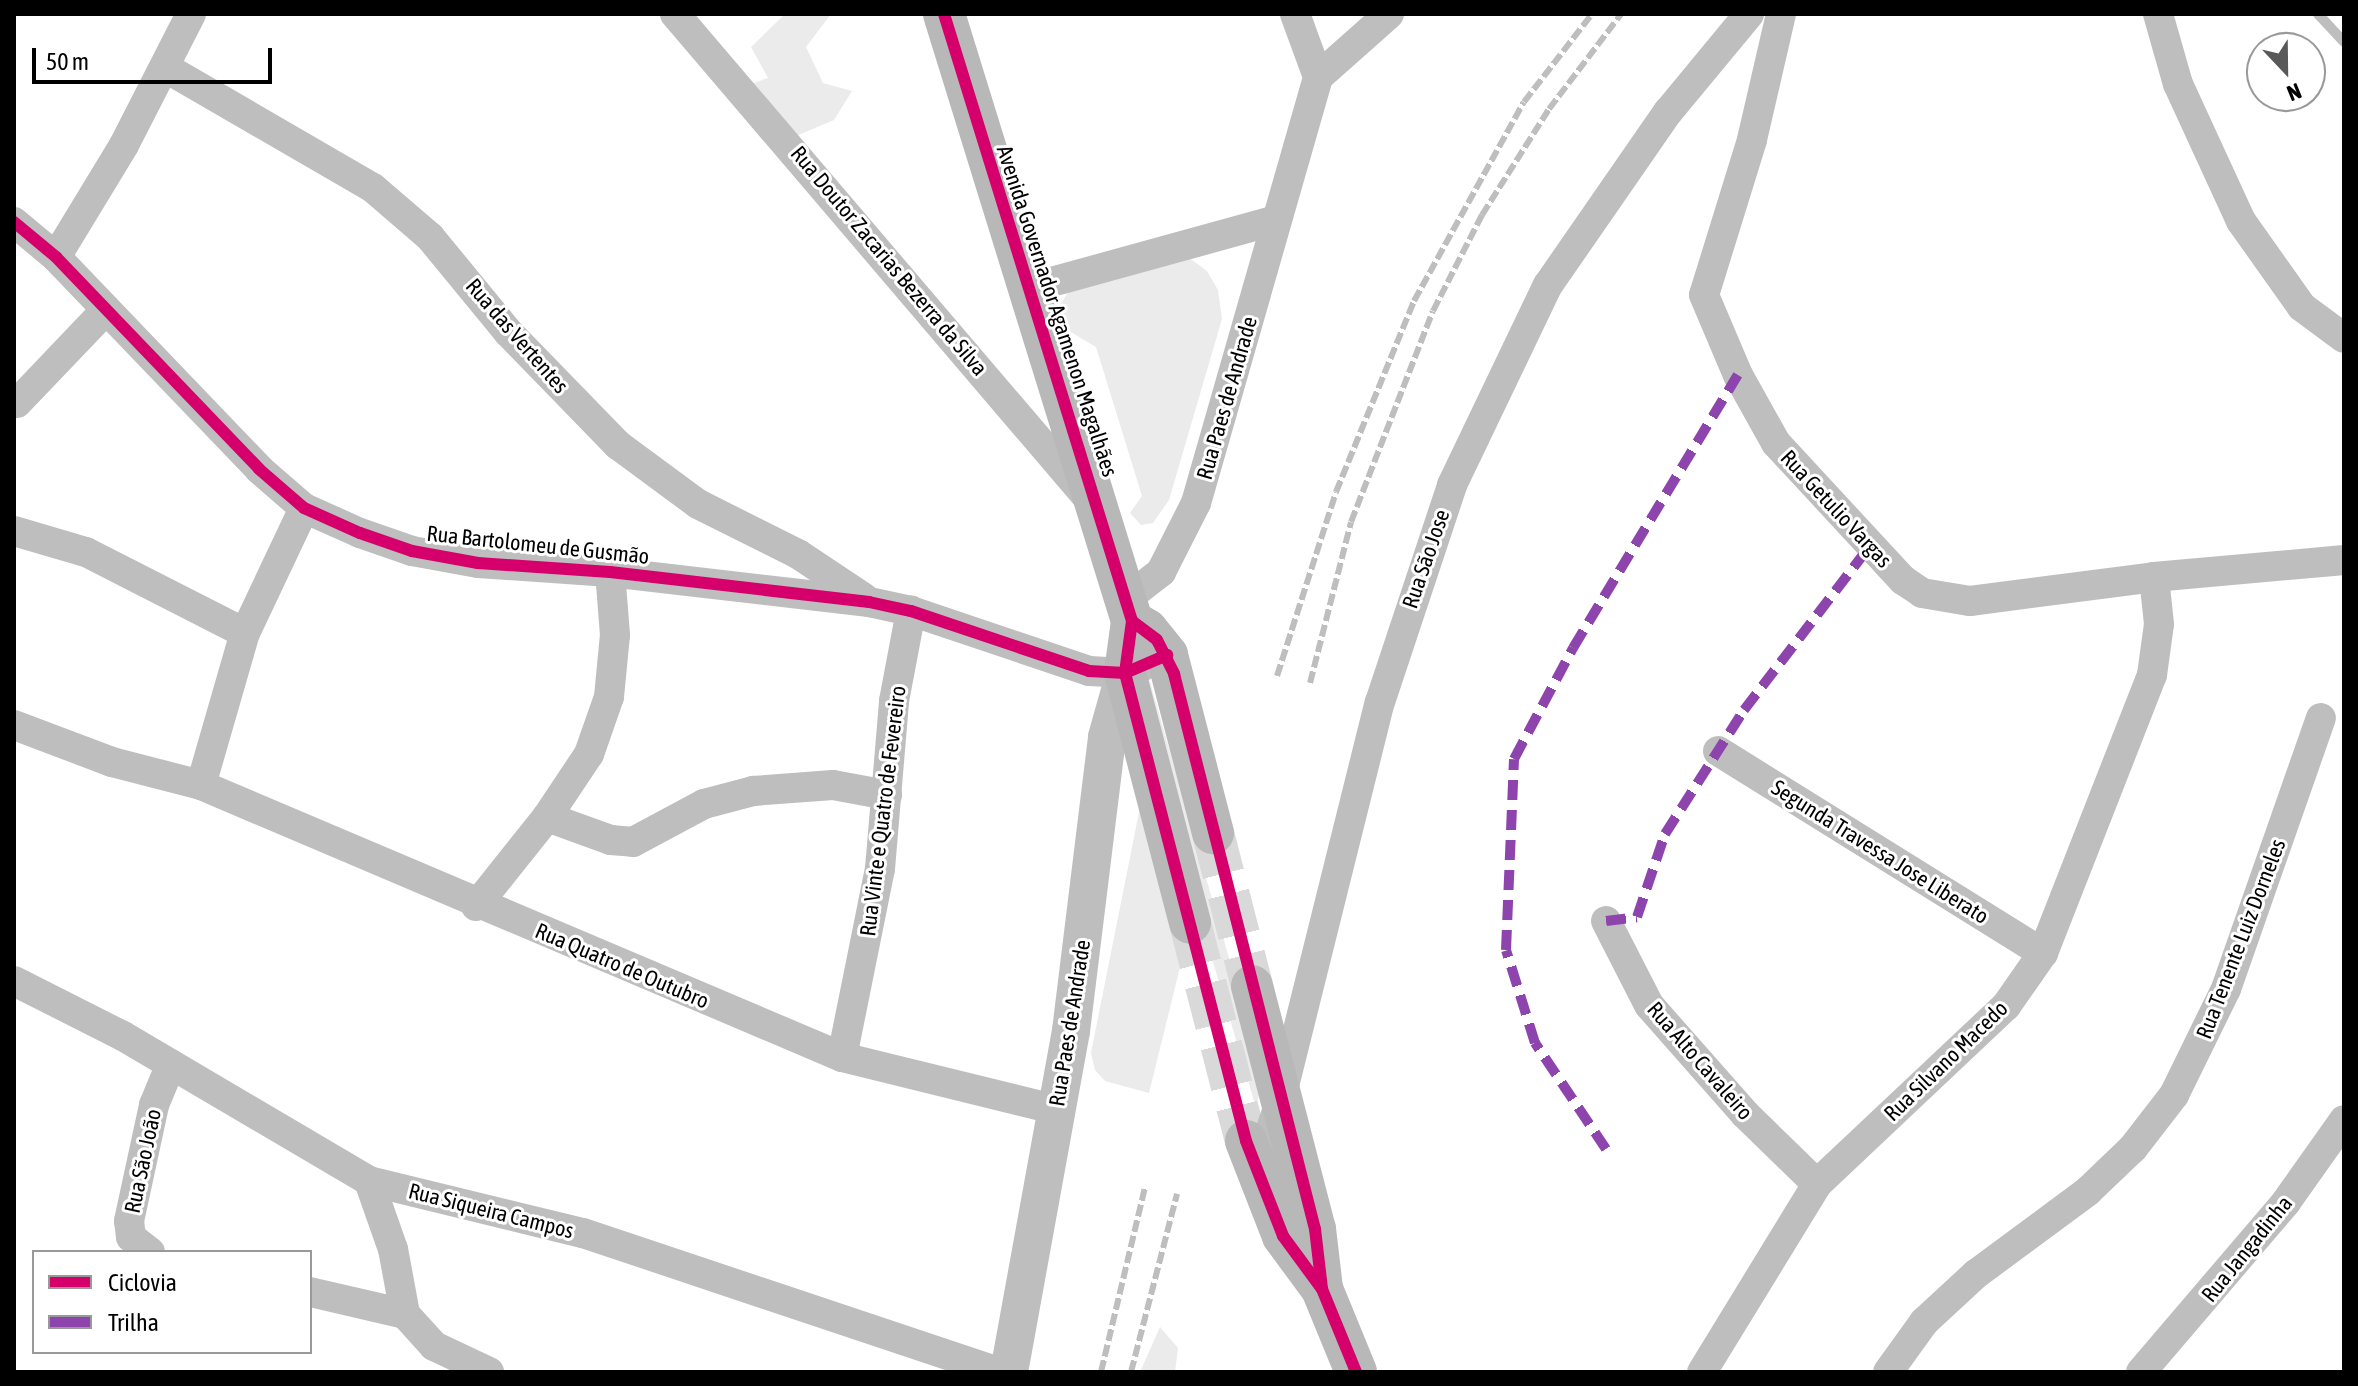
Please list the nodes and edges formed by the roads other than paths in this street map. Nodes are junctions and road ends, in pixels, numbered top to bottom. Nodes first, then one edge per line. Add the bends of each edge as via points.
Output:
1 (191, 14) edge
2 (675, 14) edge
3 (944, 14) edge
4 (1295, 14) edge
5 (1389, 14) edge
6 (1749, 14) edge
7 (1781, 14) edge
8 (2158, 14) edge
9 (166, 68) junction
10 (1318, 77) junction
11 (1273, 221) junction
12 (14, 222) edge
13 (56, 257) junction
14 (1026, 289) junction
15 (106, 310) junction
16 (2344, 338) edge
17 (17, 403) dead end
18 (304, 508) junction
19 (1100, 512) junction
20 (14, 531) edge
21 (2344, 560) edge
22 (610, 572) junction
23 (2154, 577) junction
24 (869, 602) junction
25 (1128, 610) junction
26 (911, 611) junction
27 (245, 633) junction
28 (1167, 655) junction
29 (1125, 673) junction
30 (2321, 718) dead end
31 (14, 725) edge
32 (1718, 751) dead end
33 (201, 785) junction
34 (887, 795) junction
35 (547, 817) junction
36 (1213, 833) tunnel mouth
37 (476, 906) junction
38 (1606, 921) dead end
39 (1190, 923) tunnel mouth
40 (2043, 953) junction
41 (14, 981) edge
42 (1252, 986) tunnel mouth
43 (842, 1057) junction
44 (171, 1064) junction
45 (1280, 1102) junction
46 (1057, 1110) junction
47 (2344, 1120) edge
48 (1251, 1157) joint
49 (369, 1181) junction
50 (1817, 1184) junction
51 (147, 1250) edge
52 (1322, 1289) junction
53 (312, 1292) edge
54 (405, 1314) junction
55 (429, 1359) edge
56 (489, 1372) edge
57 (999, 1372) edge
58 (1009, 1372) edge
59 (1356, 1372) edge
60 (1702, 1372) edge
61 (1888, 1372) edge
62 (2141, 1372) edge

1 - 9 street
2 - 19 street, Rua Doutor Zacarias Bezerra da Silva
3 - 14 main road, Avenida Governador Agamenon Magalhães
4 - 10 street
5 - 10 street
6 - 45 street, Rua São Jose via 1639,150 1548,285 1458,471 1380,702
7 - 23 street, Rua Getulio Vargas via 1752,140 1704,295 1732,362 1776,443 1854,532 1922,593 1970,601
8 - 16 street via 2178,84 2241,221 2302,307
9 - 13 street
9 - 24 street, Rua das Vertentes via 373,188 430,237 508,332 618,445 698,504 798,554
10 - 11 street, Rua Paes de Andrade
11 - 14 street
11 - 25 street, Rua Paes de Andrade via 1234,385 1196,503 1161,572
12 - 13 street, Rua Bartolomeu de Gusmão
13 - 15 street, Rua Bartolomeu de Gusmão
14 - 19 main road, Avenida Governador Agamenon Magalhães
15 - 17 street
15 - 18 street, Rua Bartolomeu de Gusmão
18 - 22 street, Rua Bartolomeu de Gusmão via 412,551 478,563
18 - 27 street
19 - 25 main road, Avenida Governador Agamenon Magalhães
20 - 27 street via 86,552
21 - 23 street, Rua Getulio Vargas
22 - 24 street, Rua Bartolomeu de Gusmão
22 - 35 street via 615,635 609,697 589,754
23 - 40 street, Rua Silvano Macedo via 2159,624 2152,675
24 - 26 street, Rua Bartolomeu de Gusmão
25 - 28 main road
25 - 29 main road, Avenida Governador Agamenon Magalhães
26 - 29 street, Rua Bartolomeu de Gusmão via 1089,671
26 - 34 street, Rua Vinte e Quatro de Fevereiro via 894,701
27 - 33 street
28 - 29 street, Rua Bartolomeu de Gusmão
28 - 36 main road
29 - 39 main road, Avenida Governador Agamenon Magalhães
29 - 46 street, Rua Paes de Andrade via 1107,737
30 - 61 street, Rua Tenente Luiz Dorneles via 2226,989 2174,1095 2133,1148 2088,1191 1976,1274 1924,1322
31 - 33 street, Rua Quatro de Outubro via 112,762
32 - 40 street, Segunda Travessa Jose Liberato
33 - 37 street, Rua Quatro de Outubro
34 - 35 street via 833,785 753,791 704,804 633,842 611,840
34 - 43 street, Rua Vinte e Quatro de Fevereiro via 880,869
35 - 37 street
37 - 43 street, Rua Quatro de Outubro
38 - 50 street, Rua Alto Cavaleiro via 1649,1005 1745,1114
40 - 50 street, Rua Silvano Macedo via 2006,1006
41 - 44 street, Rua Siqueira Campos
42 - 45 main road
43 - 46 street, Rua Quatro de Outubro
44 - 49 street, Rua Siqueira Campos
44 - 51 street, Rua São João via 154,1105 129,1221 131,1237
45 - 48 street, Rua São Jose
45 - 52 main road via 1315,1229
46 - 58 street, Rua Paes de Andrade
47 - 62 street, Rua Jangadinha via 2286,1202
48 - 52 main road via 1283,1236
49 - 54 street via 393,1249
49 - 57 street, Rua Siqueira Campos via 598,1238
50 - 60 street, Rua Silvano Macedo
52 - 59 main road
53 - 54 street
54 - 55 street
55 - 56 street

